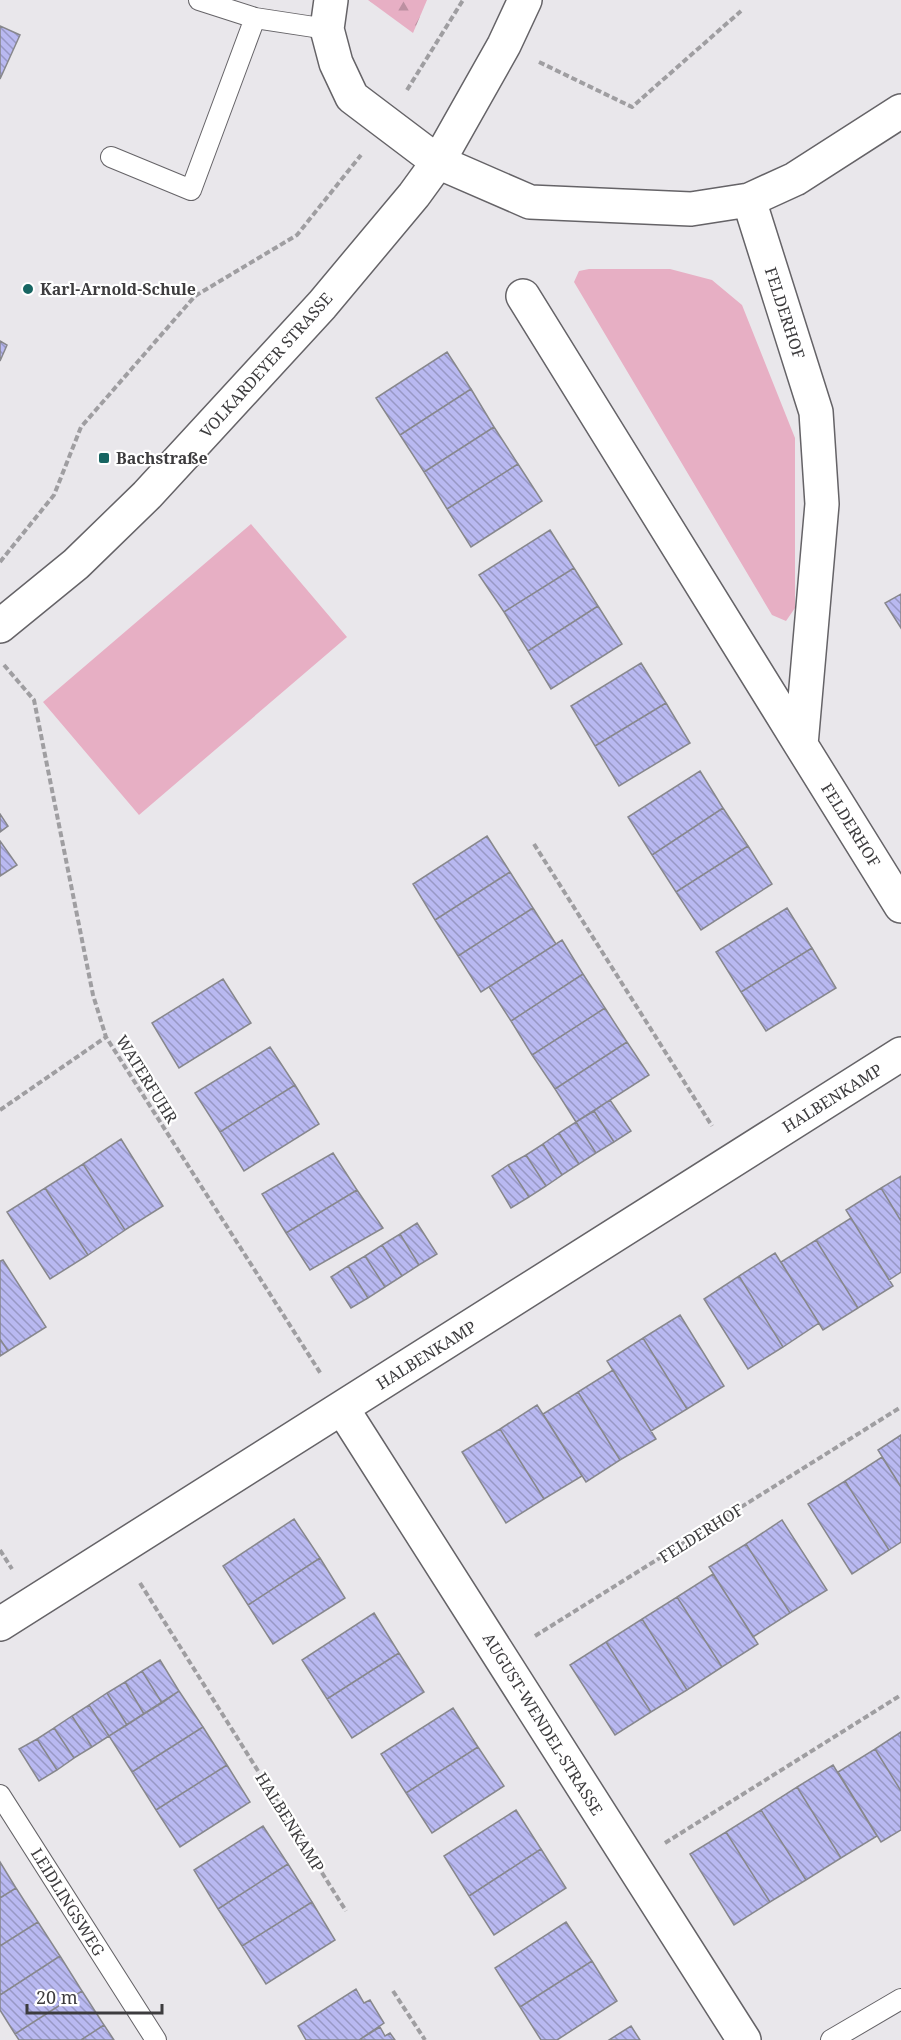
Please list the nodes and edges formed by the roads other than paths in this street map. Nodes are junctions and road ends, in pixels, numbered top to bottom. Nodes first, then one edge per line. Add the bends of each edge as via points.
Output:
1 (199, 0) edge
2 (525, 0) edge
3 (329, 14) edge
4 (255, 18) junction
5 (901, 111) edge
6 (111, 157) dead end
7 (438, 162) junction
8 (749, 200) junction
9 (523, 296) dead end
10 (0, 626) edge
11 (801, 745) junction
12 (901, 906) edge
13 (901, 1054) edge
14 (342, 1408) junction
15 (0, 1624) edge
16 (0, 1795) edge
17 (901, 1999) edge
18 (156, 2040) edge
19 (744, 2040) edge
20 (831, 2040) edge

1 - 4 lane
2 - 7 street, VOLKARDEYER STRASSE
3 - 4 lane
3 - 7 street via 336,63 352,97
4 - 6 lane via 191,190
5 - 8 street via 795,178
7 - 8 street via 530,202 692,209
7 - 10 street, VOLKARDEYER STRASSE via 322,305 147,495 76,564
8 - 11 street, FELDERHOF via 816,412 822,504
9 - 11 street, FELDERHOF
11 - 12 street, FELDERHOF
13 - 14 street, HALBENKAMP
14 - 15 street, HALBENKAMP
14 - 19 street, AUGUST-WENDEL-STRASSE
16 - 18 lane, LEIDLINGSWEG
17 - 20 lane

